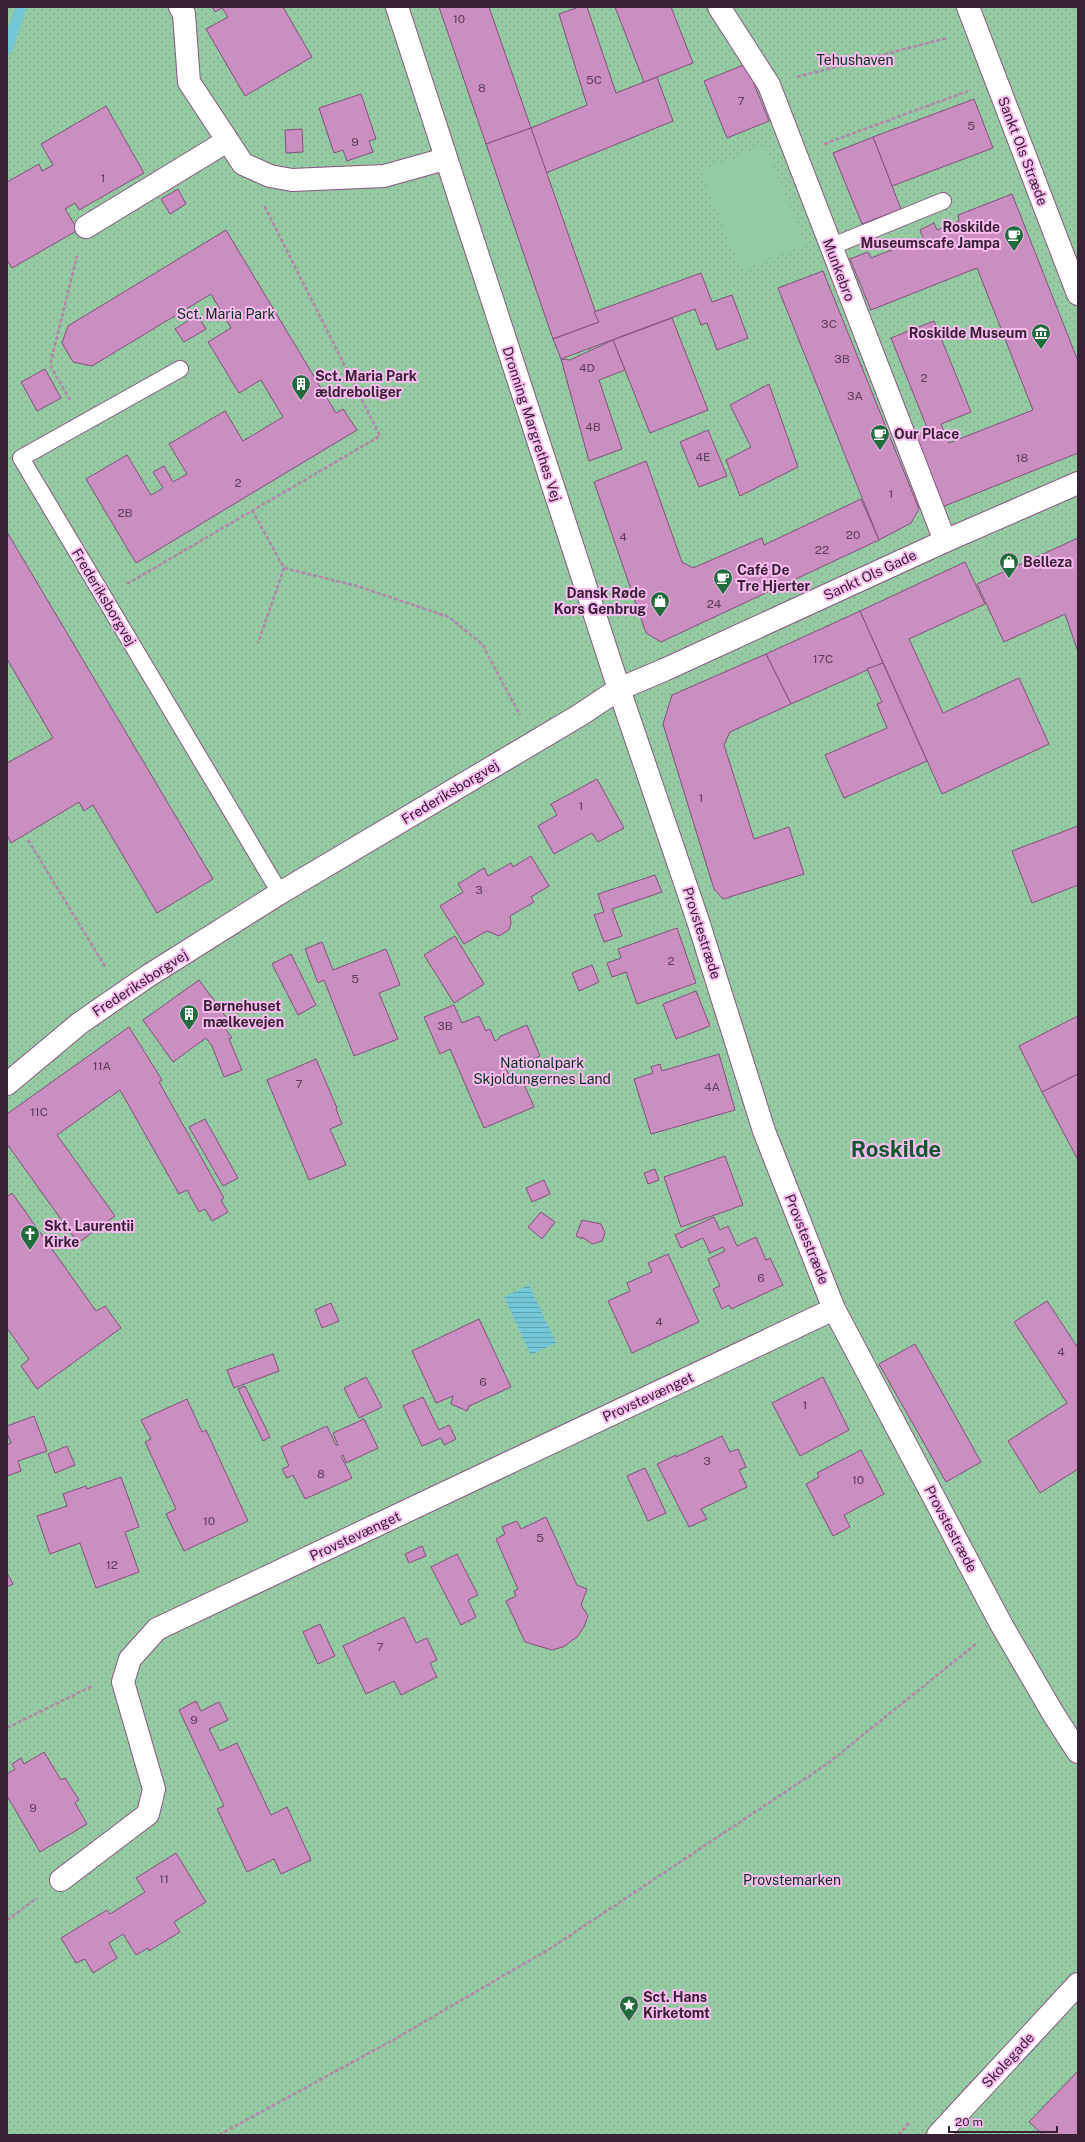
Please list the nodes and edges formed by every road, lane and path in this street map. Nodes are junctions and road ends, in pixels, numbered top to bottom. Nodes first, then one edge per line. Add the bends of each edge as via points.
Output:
1 (180, 7) edge
2 (397, 7) edge
3 (719, 7) edge
4 (968, 7) edge
5 (977, 31) junction
6 (996, 81) junction
7 (769, 85) junction
8 (227, 141) junction
9 (795, 154) junction
10 (445, 159) junction
11 (243, 164) junction
12 (943, 201) dead end
13 (86, 227) joint
14 (830, 247) junction
15 (1078, 294) edge
16 (180, 369) dead end
17 (84, 423) junction
18 (1078, 483) edge
19 (252, 510) junction
20 (945, 541) junction
21 (284, 568) junction
22 (104, 597) junction
23 (258, 643) dead end
24 (619, 689) junction
25 (534, 742) junction
26 (28, 840) dead end
27 (280, 893) junction
28 (121, 994) junction
29 (7, 1084) edge
30 (834, 1309) junction
31 (1001, 1624) junction
32 (123, 1682) junction
33 (7, 1728) edge
34 (1078, 1752) edge
35 (61, 1880) joint
36 (7, 1920) edge
37 (1078, 1984) edge
38 (218, 2135) edge
39 (938, 2135) edge

1 - 8 street via 184,14 189,82
2 - 10 street, Dronning Margrethes Vej
3 - 7 street, Munkebro
4 - 5 street, Sankt Ols Stræde
5 - 6 street, Sankt Ols Stræde
5 - 7 path
6 - 9 path
6 - 15 street, Sankt Ols Stræde
7 - 9 street, Munkebro
8 - 11 street
8 - 13 street
9 - 14 street, Munkebro
10 - 11 street via 384,176 292,180 270,176
10 - 24 street, Dronning Margrethes Vej
11 - 19 path via 380,436
12 - 14 lane
13 - 17 path via 79,244 50,365
14 - 20 street, Munkebro
16 - 17 lane, Frederiksborgvej
17 - 22 lane, Frederiksborgvej via 21,458
18 - 20 street, Sankt Ols Gade
19 - 21 path
19 - 22 path
20 - 24 street, Sankt Ols Gade
21 - 23 path
21 - 25 path via 357,586 449,617 482,644
22 - 27 lane, Frederiksborgvej
24 - 25 street, Frederiksborgvej
24 - 30 street, Provstestræde via 698,921 764,1131
25 - 27 street, Frederiksborgvej
26 - 28 path
27 - 28 street, Frederiksborgvej
28 - 29 street, Frederiksborgvej via 80,1023
30 - 31 street, Provstestræde
30 - 32 street, Provstevænget via 157,1629 130,1659
31 - 34 street, Provstestræde
31 - 38 path via 828,1764 552,1948 393,2040
32 - 33 path via 100,1682
32 - 35 street via 154,1789 148,1814
35 - 36 path
37 - 39 street, Skolegade

